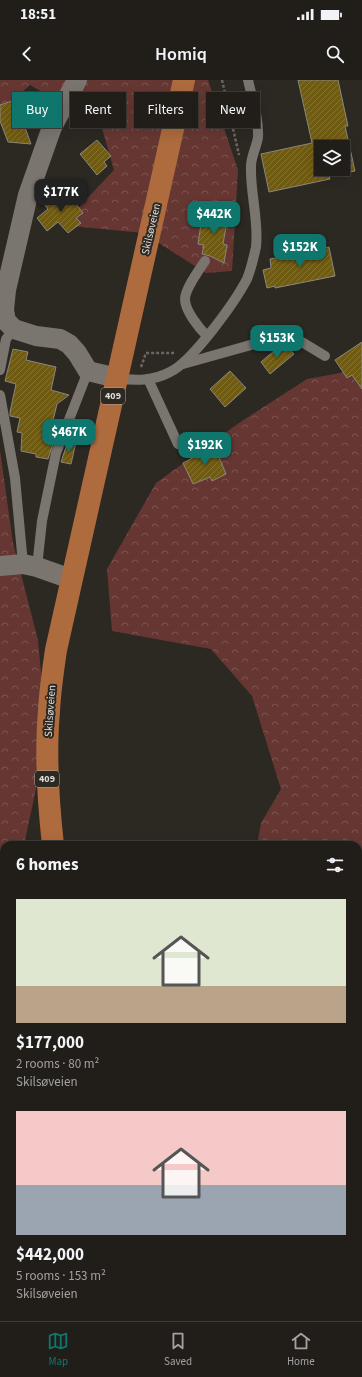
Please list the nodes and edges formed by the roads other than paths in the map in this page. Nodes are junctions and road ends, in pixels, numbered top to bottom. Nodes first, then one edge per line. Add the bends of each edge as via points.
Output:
1 (77, 80) edge
2 (184, 80) edge
3 (248, 80) edge
4 (205, 261) dead end
5 (14, 329) junction
6 (207, 336) junction
7 (325, 356) dead end
8 (181, 365) junction
9 (0, 370) edge
10 (88, 370) junction
11 (125, 379) junction
12 (148, 379) junction
13 (0, 395) edge
14 (178, 444) dead end
15 (0, 566) edge
16 (30, 566) junction
17 (71, 579) junction
18 (53, 841) edge

1 - 5 street via 52,127 28,195 4,303 6,321
2 - 11 main road, Skilsøveien / 409
3 - 6 lane via 258,128 258,139 250,165 256,215 256,248 247,279
4 - 6 lane via 185,298 186,307
5 - 9 lane via 6,339
5 - 10 street via 69,344
6 - 8 lane
7 - 8 lane via 297,339 272,339
8 - 12 lane via 172,372
10 - 11 street
10 - 16 lane via 56,453
11 - 12 lane
11 - 17 main road, Skilsøveien / 409
12 - 14 lane
13 - 16 lane
15 - 16 street
16 - 17 street
17 - 18 main road, Skilsøveien / 409 via 56,650 48,712 47,771

